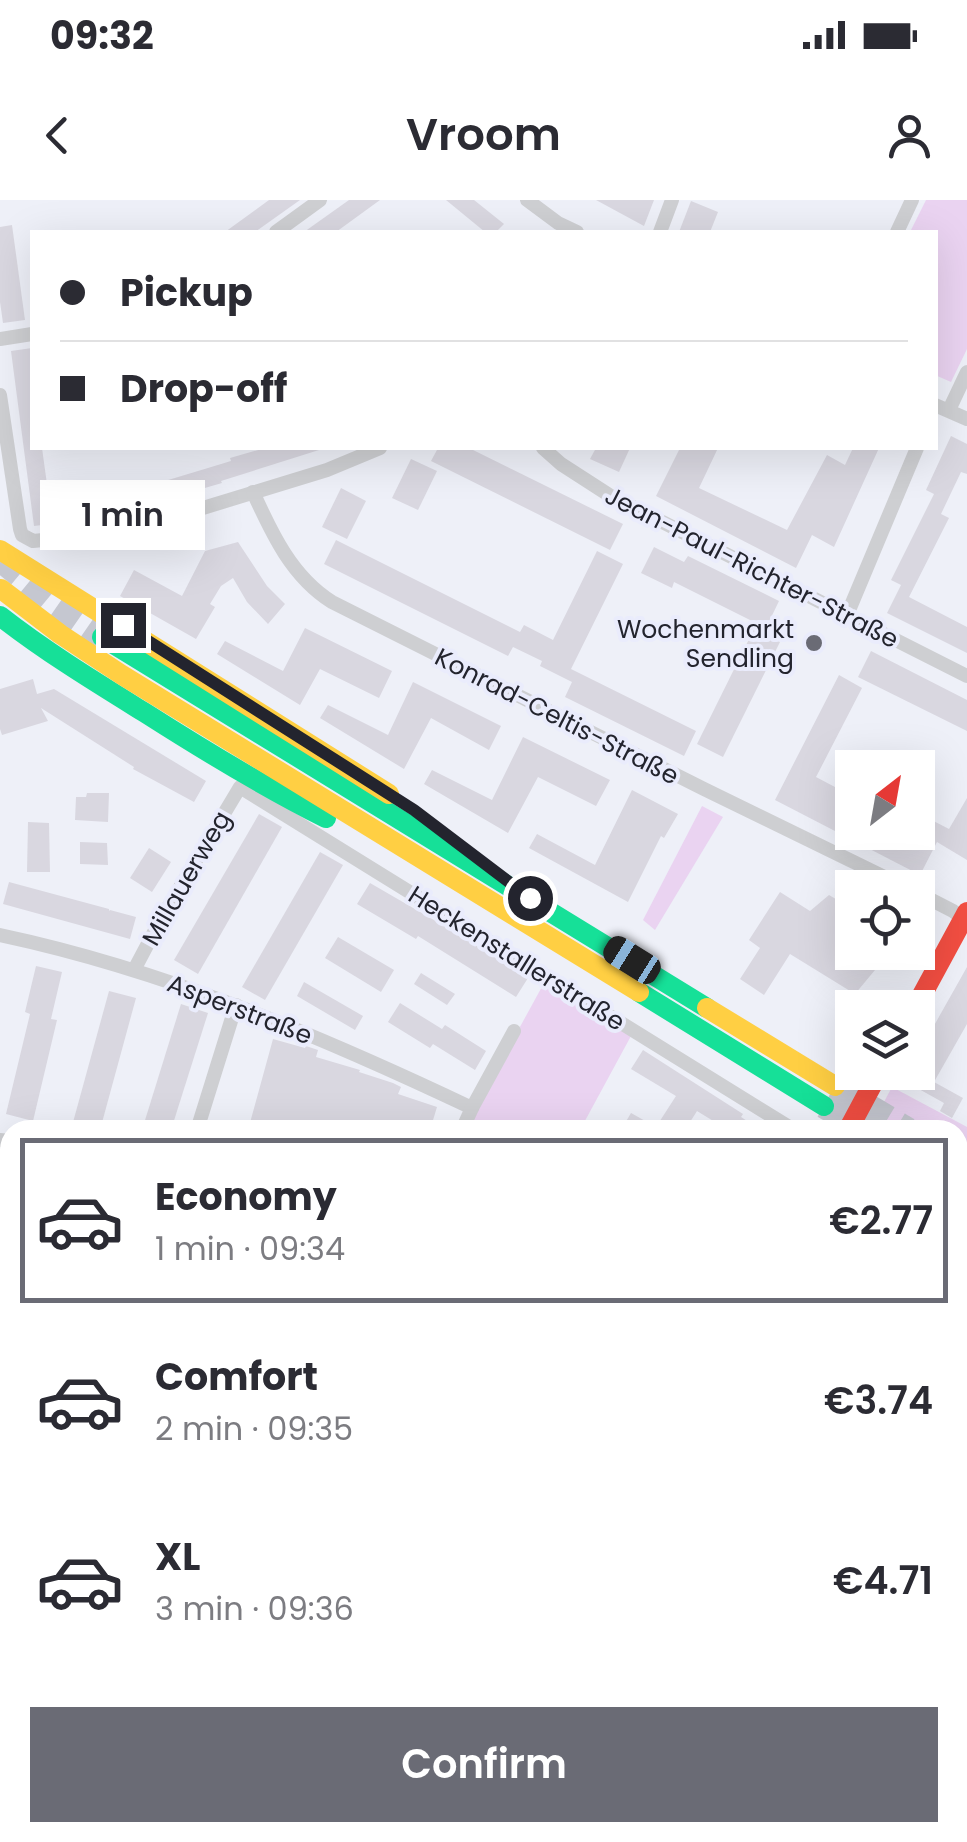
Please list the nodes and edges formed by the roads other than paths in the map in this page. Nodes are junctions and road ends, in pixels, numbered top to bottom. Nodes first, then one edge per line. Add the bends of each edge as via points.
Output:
1 (320, 200) edge
2 (526, 200) edge
3 (672, 200) edge
4 (912, 200) edge
5 (279, 230) edge
6 (574, 230) edge
7 (661, 230) edge
8 (899, 230) edge
9 (30, 334) edge
10 (0, 339) edge
11 (967, 372) edge
12 (0, 396) edge
13 (939, 406) edge
14 (967, 419) edge
15 (375, 450) edge
16 (545, 450) edge
17 (916, 450) edge
18 (254, 492) junction
19 (2, 552) edge
20 (1, 589) edge
21 (0, 616) edge
22 (846, 616) junction
23 (10, 632) edge
24 (102, 637) tunnel mouth
25 (967, 676) edge
26 (240, 786) joint
27 (410, 851) junction
28 (870, 870) edge
29 (530, 898) junction
30 (935, 902) edge
31 (966, 917) edge
32 (0, 935) edge
33 (134, 970) junction
34 (925, 990) edge
35 (236, 1005) junction
36 (514, 1031) dead end
37 (835, 1086) tunnel mouth
38 (870, 1090) edge
39 (824, 1106) tunnel mouth
40 (472, 1108) junction
41 (200, 1120) edge
42 (467, 1120) edge
43 (778, 1120) edge
44 (853, 1120) edge

1 - 5 street
2 - 6 street
3 - 7 street
4 - 8 street
9 - 10 street
11 - 13 street
12 - 18 street via 20,529 27,538 115,533
13 - 14 street
15 - 18 street
16 - 22 street, Jean-Paul-Richter-Straße via 609,495
17 - 22 street
18 - 28 street, Konrad-Celtis-Straße via 284,554 320,595
19 - 29 main road via 414,810
20 - 27 main road via 58,634
21 - 23 main road
22 - 25 street, Jean-Paul-Richter-Straße
23 - 27 main road via 256,782
24 - 29 main road
26 - 33 street, Millauerweg
26 - 43 street, Heckenstallerstraße
27 - 39 main road, Heckenstallerstraße
29 - 37 main road
30 - 31 street
31 - 34 main road
32 - 33 street, Asperstraße
33 - 35 street, Asperstraße
35 - 40 street, Asperstraße
35 - 41 street
36 - 40 street
38 - 44 main road
40 - 42 street

